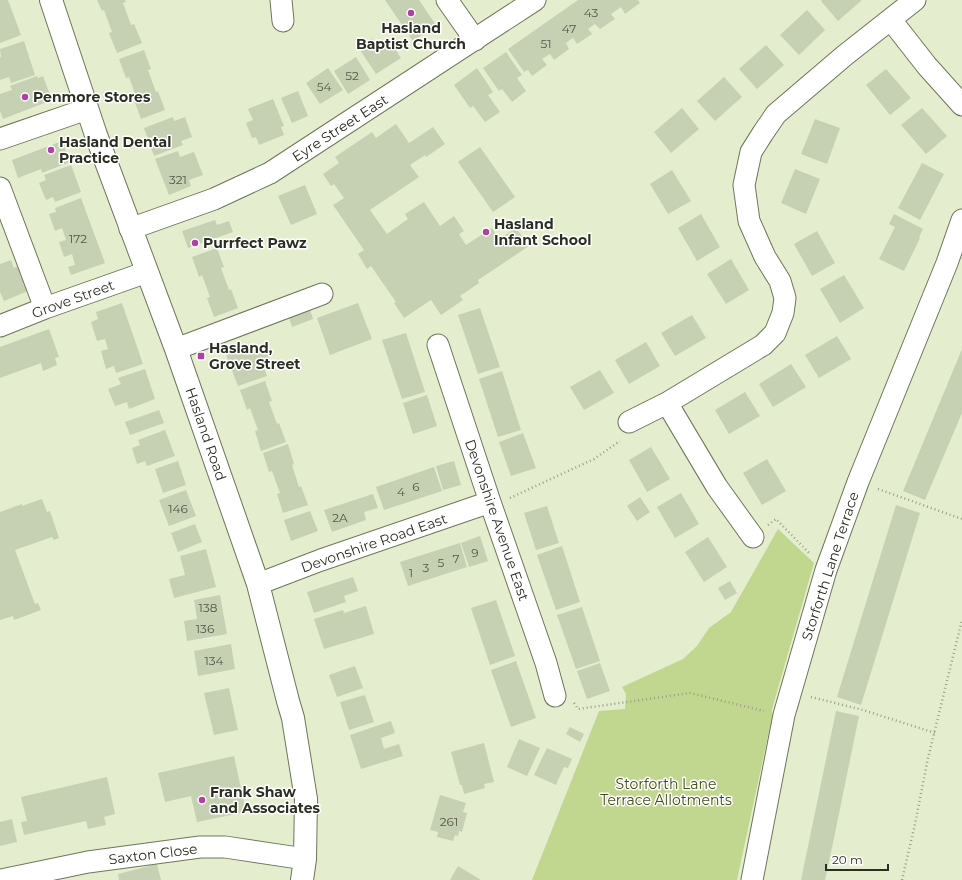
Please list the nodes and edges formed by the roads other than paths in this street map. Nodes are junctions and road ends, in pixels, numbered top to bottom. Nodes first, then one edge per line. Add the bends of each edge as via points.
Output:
1 (51, 0) edge
2 (281, 0) edge
3 (448, 0) edge
4 (535, 0) edge
5 (915, 0) edge
6 (891, 20) junction
7 (283, 21) dead end
8 (475, 40) junction
9 (962, 105) edge
10 (87, 109) junction
11 (0, 139) edge
12 (0, 188) edge
13 (962, 220) edge
14 (130, 229) junction
15 (147, 272) junction
16 (322, 294) dead end
17 (45, 308) junction
18 (0, 326) edge
19 (438, 345) dead end
20 (176, 349) junction
21 (667, 403) junction
22 (628, 422) road end
23 (490, 502) junction
24 (753, 538) road end
25 (258, 584) junction
26 (555, 696) road end
27 (306, 859) junction
28 (1, 880) edge
29 (302, 880) edge
30 (752, 880) edge

1 - 10 main road, Hasland Road
2 - 7 street
3 - 8 street
4 - 8 street, Eyre Street East
5 - 6 street
6 - 9 street
6 - 21 street via 776,114 751,152 744,185 749,221 765,257 780,281 785,298 783,313 775,332 763,345
8 - 14 street, Eyre Street East via 270,173 214,199
10 - 11 street
10 - 14 main road, Hasland Road
12 - 17 street
13 - 30 street, Storforth Lane Terrace via 858,482 826,570 784,715
14 - 15 main road, Hasland Road
15 - 17 street, Grove Street
15 - 20 main road, Hasland Road
16 - 20 street
17 - 18 street, Grove Street
19 - 23 street, Devonshire Avenue East
20 - 25 main road, Hasland Road
21 - 22 street
21 - 24 street via 717,488
23 - 25 street, Devonshire Road East
23 - 26 street, Devonshire Avenue East
25 - 27 main road, Hasland Road via 293,718 306,799
27 - 28 street, Saxton Close via 225,847 200,847 88,862
27 - 29 main road, Hasland Road

